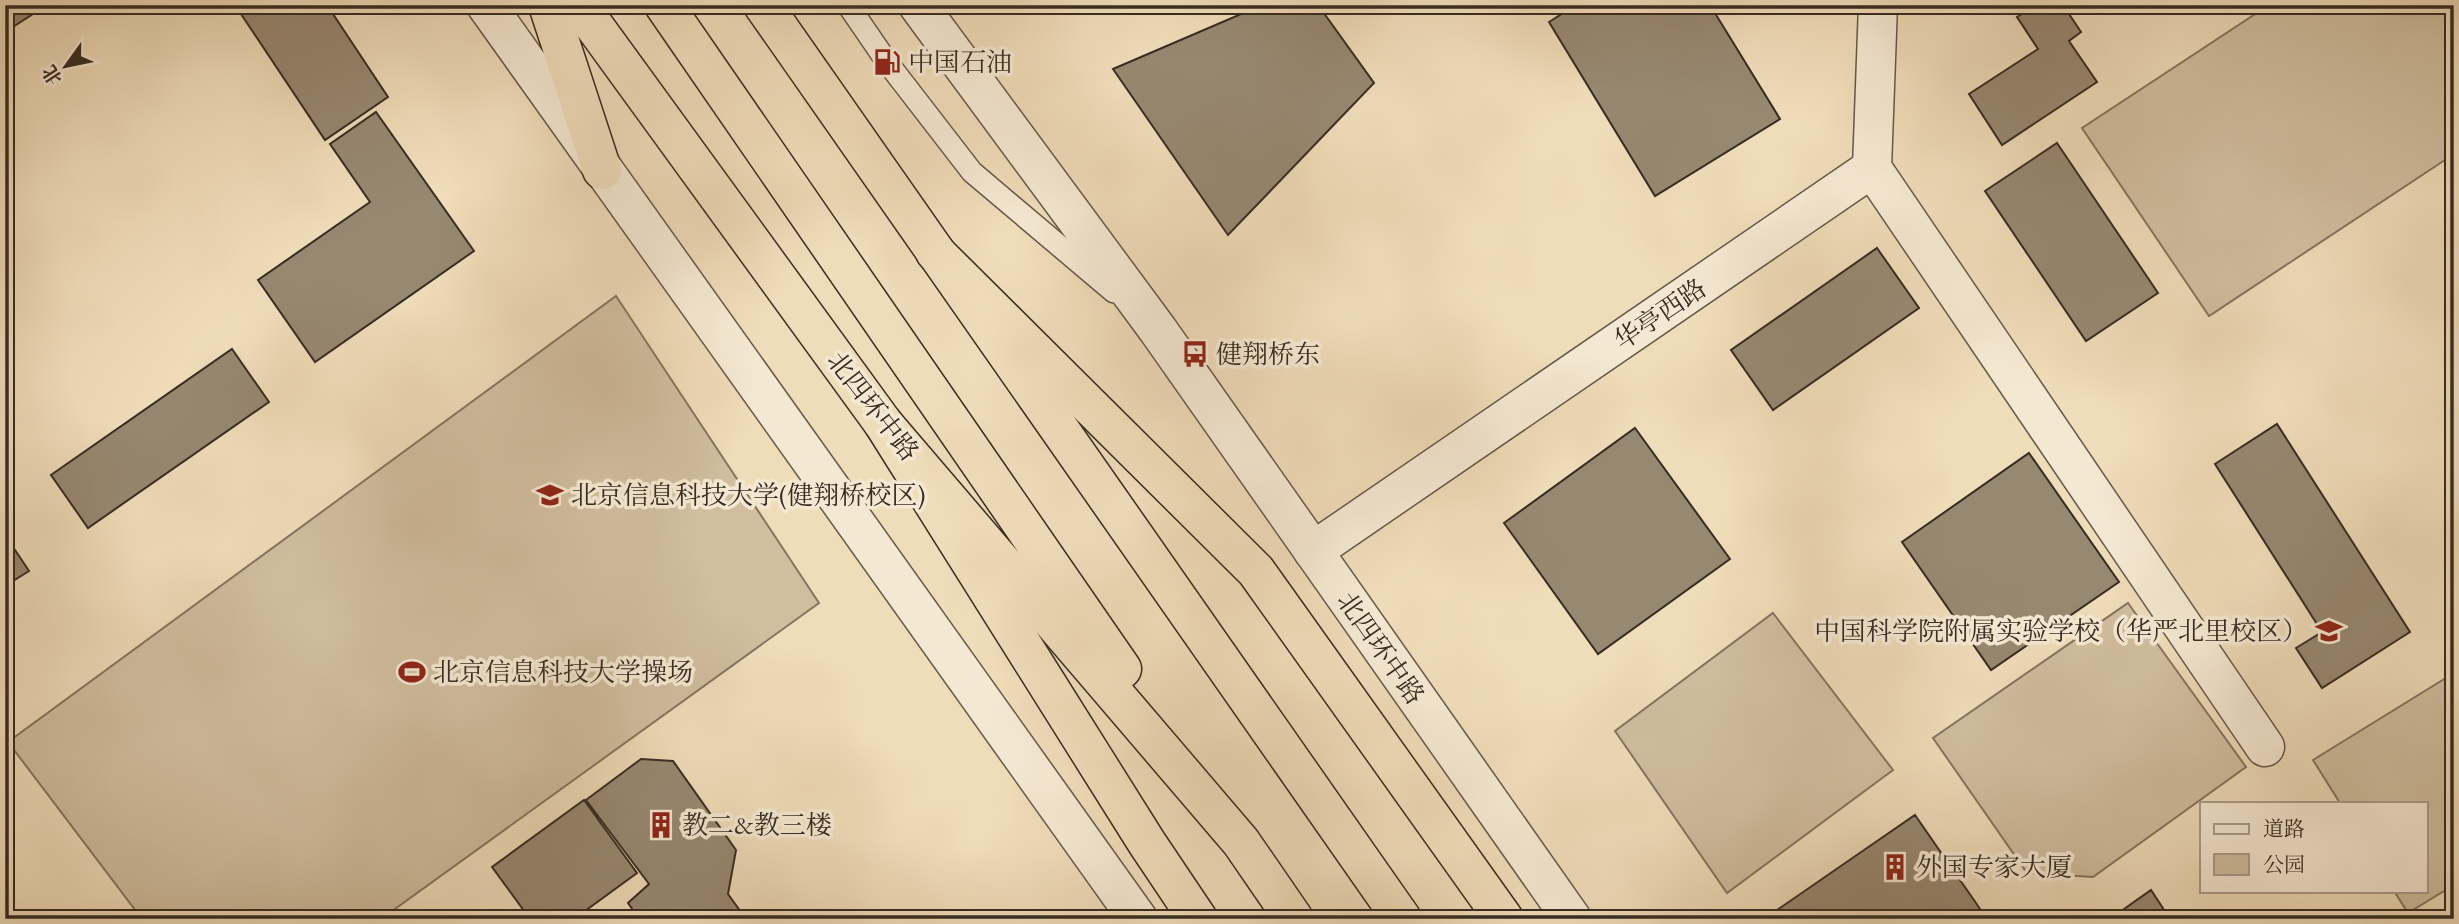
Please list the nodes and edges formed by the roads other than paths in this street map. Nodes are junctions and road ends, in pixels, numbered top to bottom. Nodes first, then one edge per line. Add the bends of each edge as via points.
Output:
1 (486, 5) edge
2 (548, 5) edge
3 (579, 5) edge
4 (664, 5) edge
5 (763, 5) edge
6 (848, 5) edge
7 (918, 5) edge
8 (1878, 5) edge
9 (1872, 168) junction
10 (602, 170) junction
11 (935, 252) junction
12 (1158, 330) junction
13 (883, 423) junction
14 (1313, 551) junction
15 (2265, 747) dead end
16 (1241, 842) junction
17 (1138, 919) edge
18 (1198, 919) edge
19 (1294, 919) edge
20 (1402, 919) edge
21 (1504, 919) edge
22 (1572, 919) edge

1 - 10 street
2 - 10 highway
3 - 13 highway, 北四环中路
4 - 16 highway
5 - 11 highway
6 - 12 lane via 972,172
7 - 12 street, 北四环中路
8 - 9 street
9 - 14 street, 华亭西路
9 - 15 street
10 - 17 street
11 - 20 highway
11 - 21 highway via 1256,571
12 - 14 street, 北四环中路
13 - 16 highway, 北四环中路
13 - 18 highway
14 - 22 street, 北四环中路
16 - 19 highway, 北四环中路

